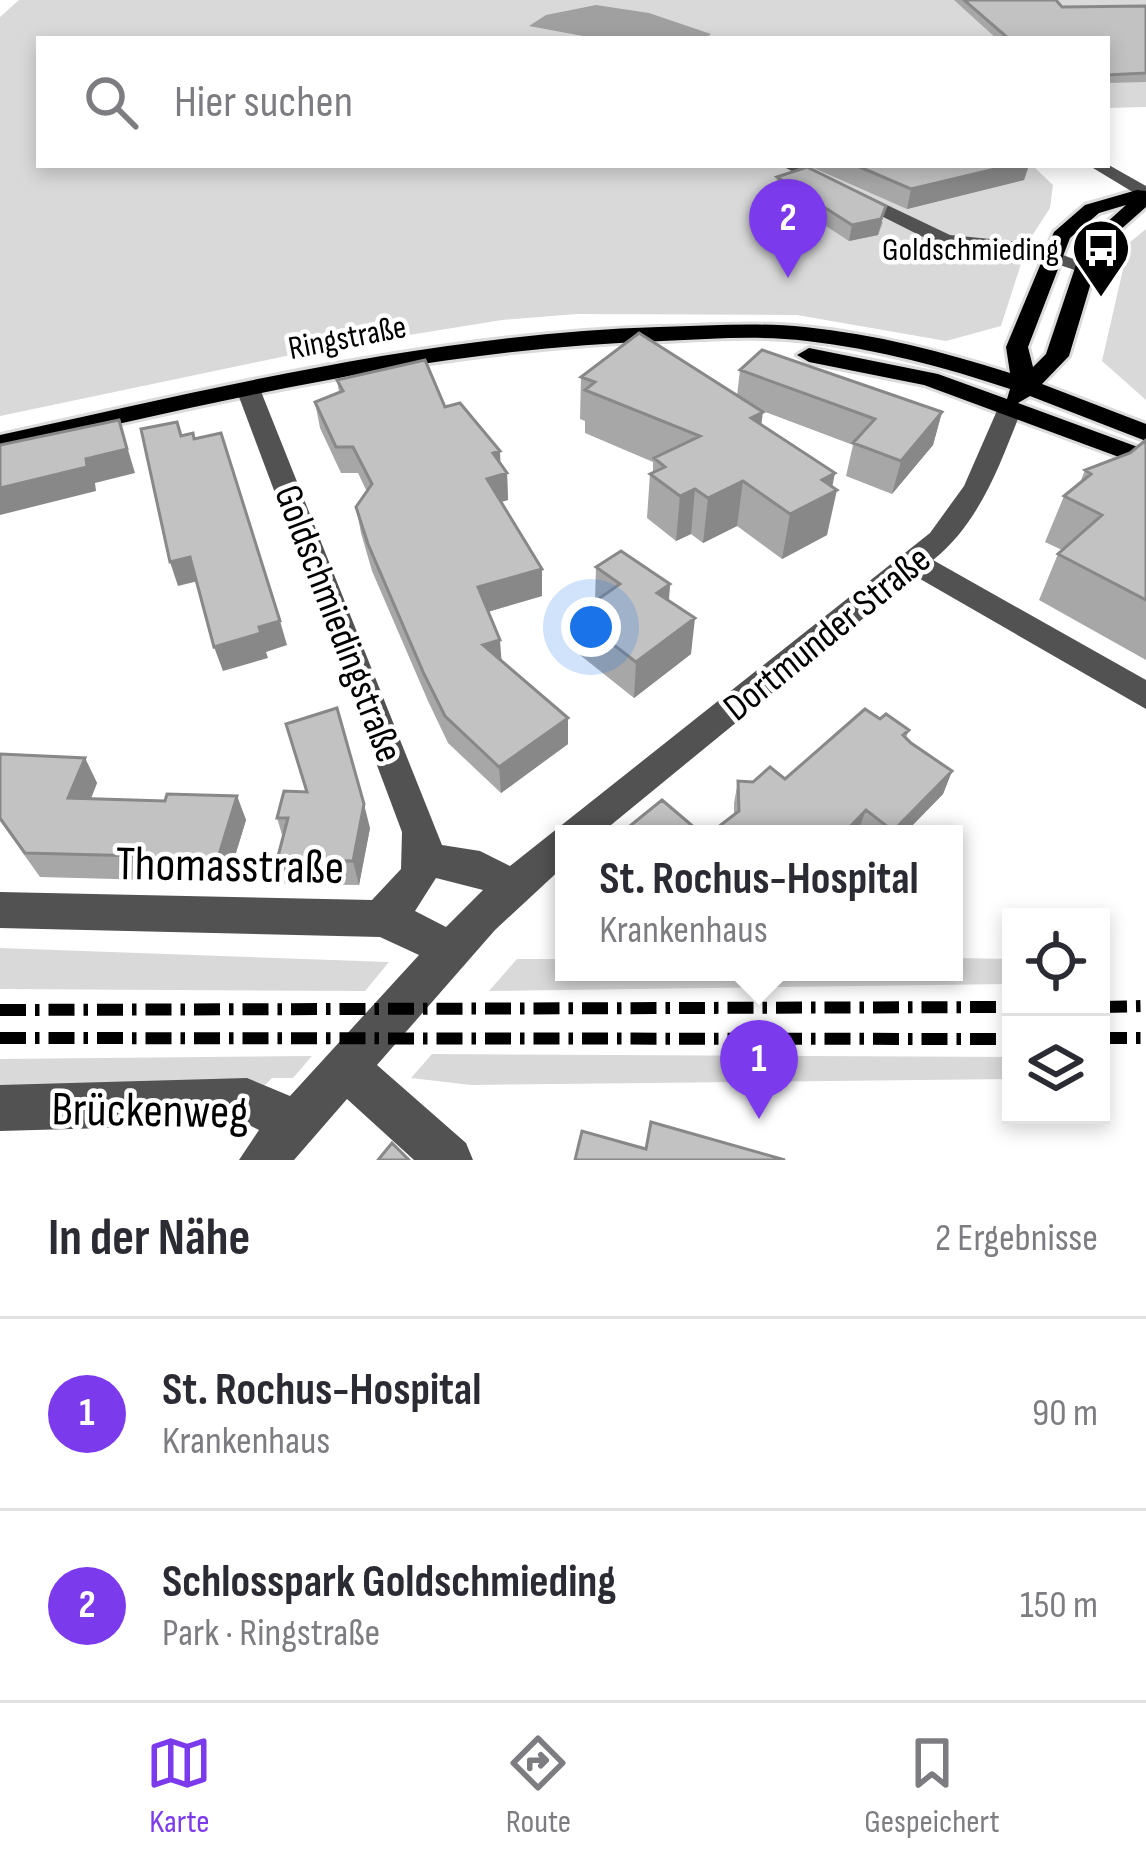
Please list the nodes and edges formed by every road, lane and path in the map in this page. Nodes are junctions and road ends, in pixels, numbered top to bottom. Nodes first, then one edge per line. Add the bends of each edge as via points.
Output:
1 (795, 168) edge
2 (1102, 168) edge
3 (1146, 195) edge
4 (1043, 256) junction
5 (1084, 267) junction
6 (248, 389) junction
7 (1018, 395) junction
8 (1146, 433) edge
9 (0, 443) edge
10 (1146, 459) edge
11 (915, 563) junction
12 (1146, 696) edge
13 (584, 825) edge
14 (424, 845) junction
15 (555, 849) edge
16 (511, 886) junction
17 (0, 910) edge
18 (380, 919) junction
19 (449, 952) junction
20 (346, 1068) junction
21 (0, 1108) edge
22 (278, 1145) edge
23 (449, 1160) edge

1 - 4 street via 946,241
2 - 3 street
3 - 4 main road, Dortmunder Straße via 1092,209
3 - 5 main road, Dortmunder Straße via 1108,226
4 - 5 street
4 - 7 main road, Dortmunder Straße via 1017,347
5 - 7 main road, Dortmunder Straße via 1057,356
6 - 7 main road, Ringstraße via 484,344 712,333
6 - 9 main road, Ringstraße
6 - 14 street, Goldschmiedingstraße
7 - 8 main road
7 - 10 main road
7 - 11 street, Dortmunder Straße via 961,514
11 - 12 street
11 - 13 street, Dortmunder Straße
14 - 16 street
14 - 18 street via 418,878
15 - 16 street
16 - 19 street
17 - 18 street, Thomasstraße
18 - 19 street, Thomasstraße
19 - 20 street
20 - 22 street
20 - 23 street
21 - 22 street, Brückenweg via 247,1101 268,1108

